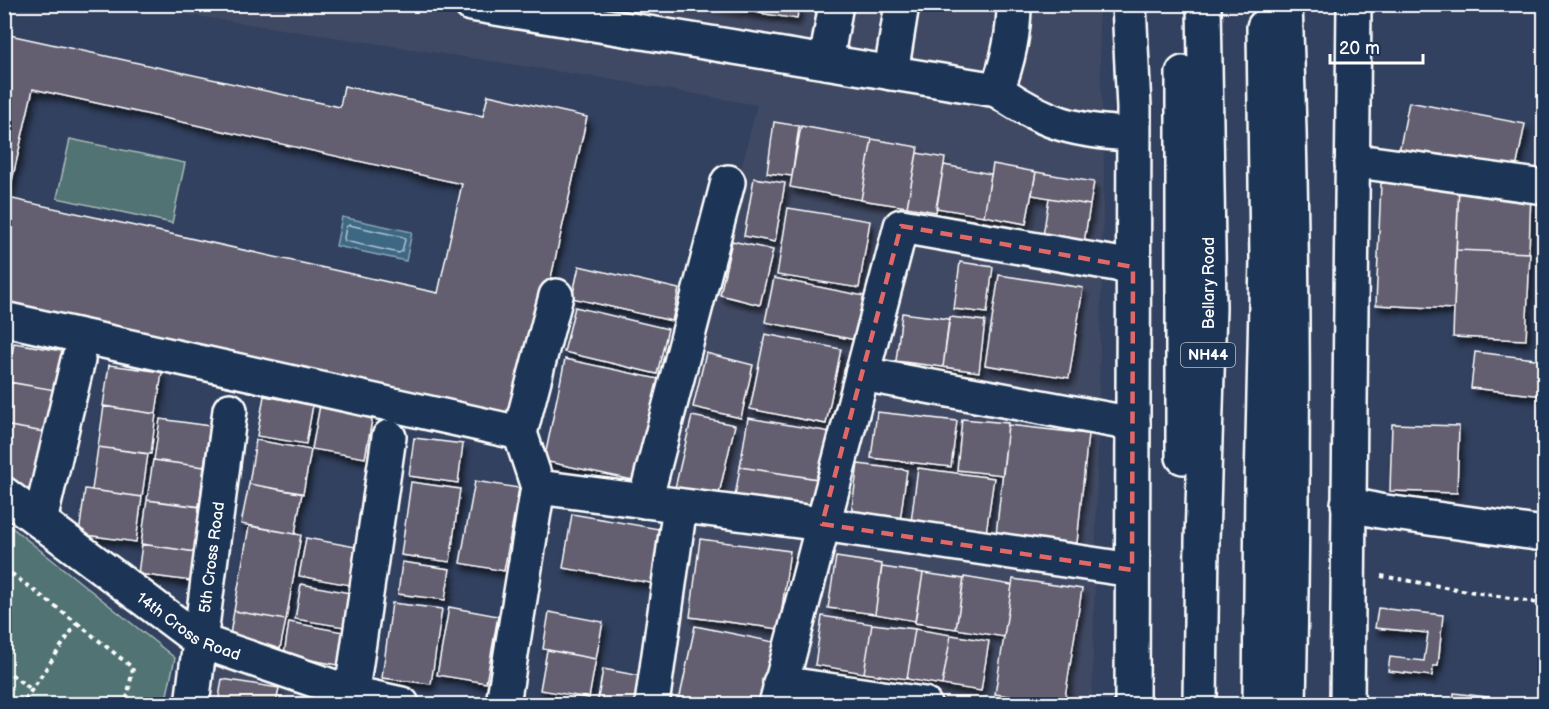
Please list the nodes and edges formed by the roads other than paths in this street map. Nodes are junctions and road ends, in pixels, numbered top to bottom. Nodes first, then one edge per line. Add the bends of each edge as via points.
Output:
1 (471, 4) edge
2 (836, 4) edge
3 (902, 4) edge
4 (1014, 4) edge
5 (1129, 4) edge
6 (1183, 4) edge
7 (1204, 4) edge
8 (1264, 4) edge
9 (1285, 4) edge
10 (1354, 4) edge
11 (826, 62) junction
12 (891, 73) junction
13 (997, 90) junction
14 (1133, 134) junction
15 (1352, 163) junction
16 (728, 182) dead end
17 (1545, 187) edge
18 (1133, 267) junction
19 (556, 296) dead end
20 (4, 319) edge
21 (78, 360) dead end
22 (862, 374) junction
23 (230, 410) dead end
24 (1133, 424) junction
25 (520, 433) junction
26 (389, 437) dead end
27 (538, 487) junction
28 (4, 494) edge
29 (645, 501) junction
30 (1348, 504) junction
31 (680, 506) junction
32 (40, 521) junction
33 (822, 524) junction
34 (1545, 534) edge
35 (1132, 570) junction
36 (200, 641) junction
37 (778, 694) edge
38 (351, 699) edge
39 (192, 705) edge
40 (402, 705) edge
41 (503, 705) edge
42 (652, 705) edge
43 (924, 705) edge
44 (1132, 705) edge
45 (1182, 705) edge
46 (1200, 705) edge
47 (1260, 705) edge
48 (1290, 705) edge
49 (1347, 705) edge

1 - 11 main road
2 - 11 main road
3 - 12 main road
4 - 13 main road via 1011,44
5 - 14 main road
6 - 45 main road, Bellary Road
7 - 46 main road, Bellary Road / NH44 via 1209,308
8 - 47 main road via 1267,259
9 - 48 main road via 1291,165
10 - 15 main road
11 - 12 main road
12 - 13 main road
13 - 14 main road via 1060,125 1084,131
14 - 18 main road
15 - 17 main road
15 - 30 main road
16 - 29 main road
18 - 22 main road via 901,226
18 - 24 main road
19 - 25 main road
20 - 25 main road
21 - 32 main road
22 - 24 main road
22 - 33 main road
23 - 36 main road, 5th Cross Road
24 - 35 main road
25 - 27 main road
26 - 38 main road
27 - 29 main road
27 - 41 main road
28 - 32 main road, 14th Cross Road
29 - 31 main road
30 - 34 main road
30 - 49 main road
31 - 33 main road
31 - 42 main road
32 - 36 main road, 14th Cross Road
33 - 35 main road
33 - 37 main road
35 - 44 main road
36 - 38 main road, 14th Cross Road
36 - 39 main road, 5th Cross Road
37 - 43 main road
38 - 40 main road, 14th Cross Road

